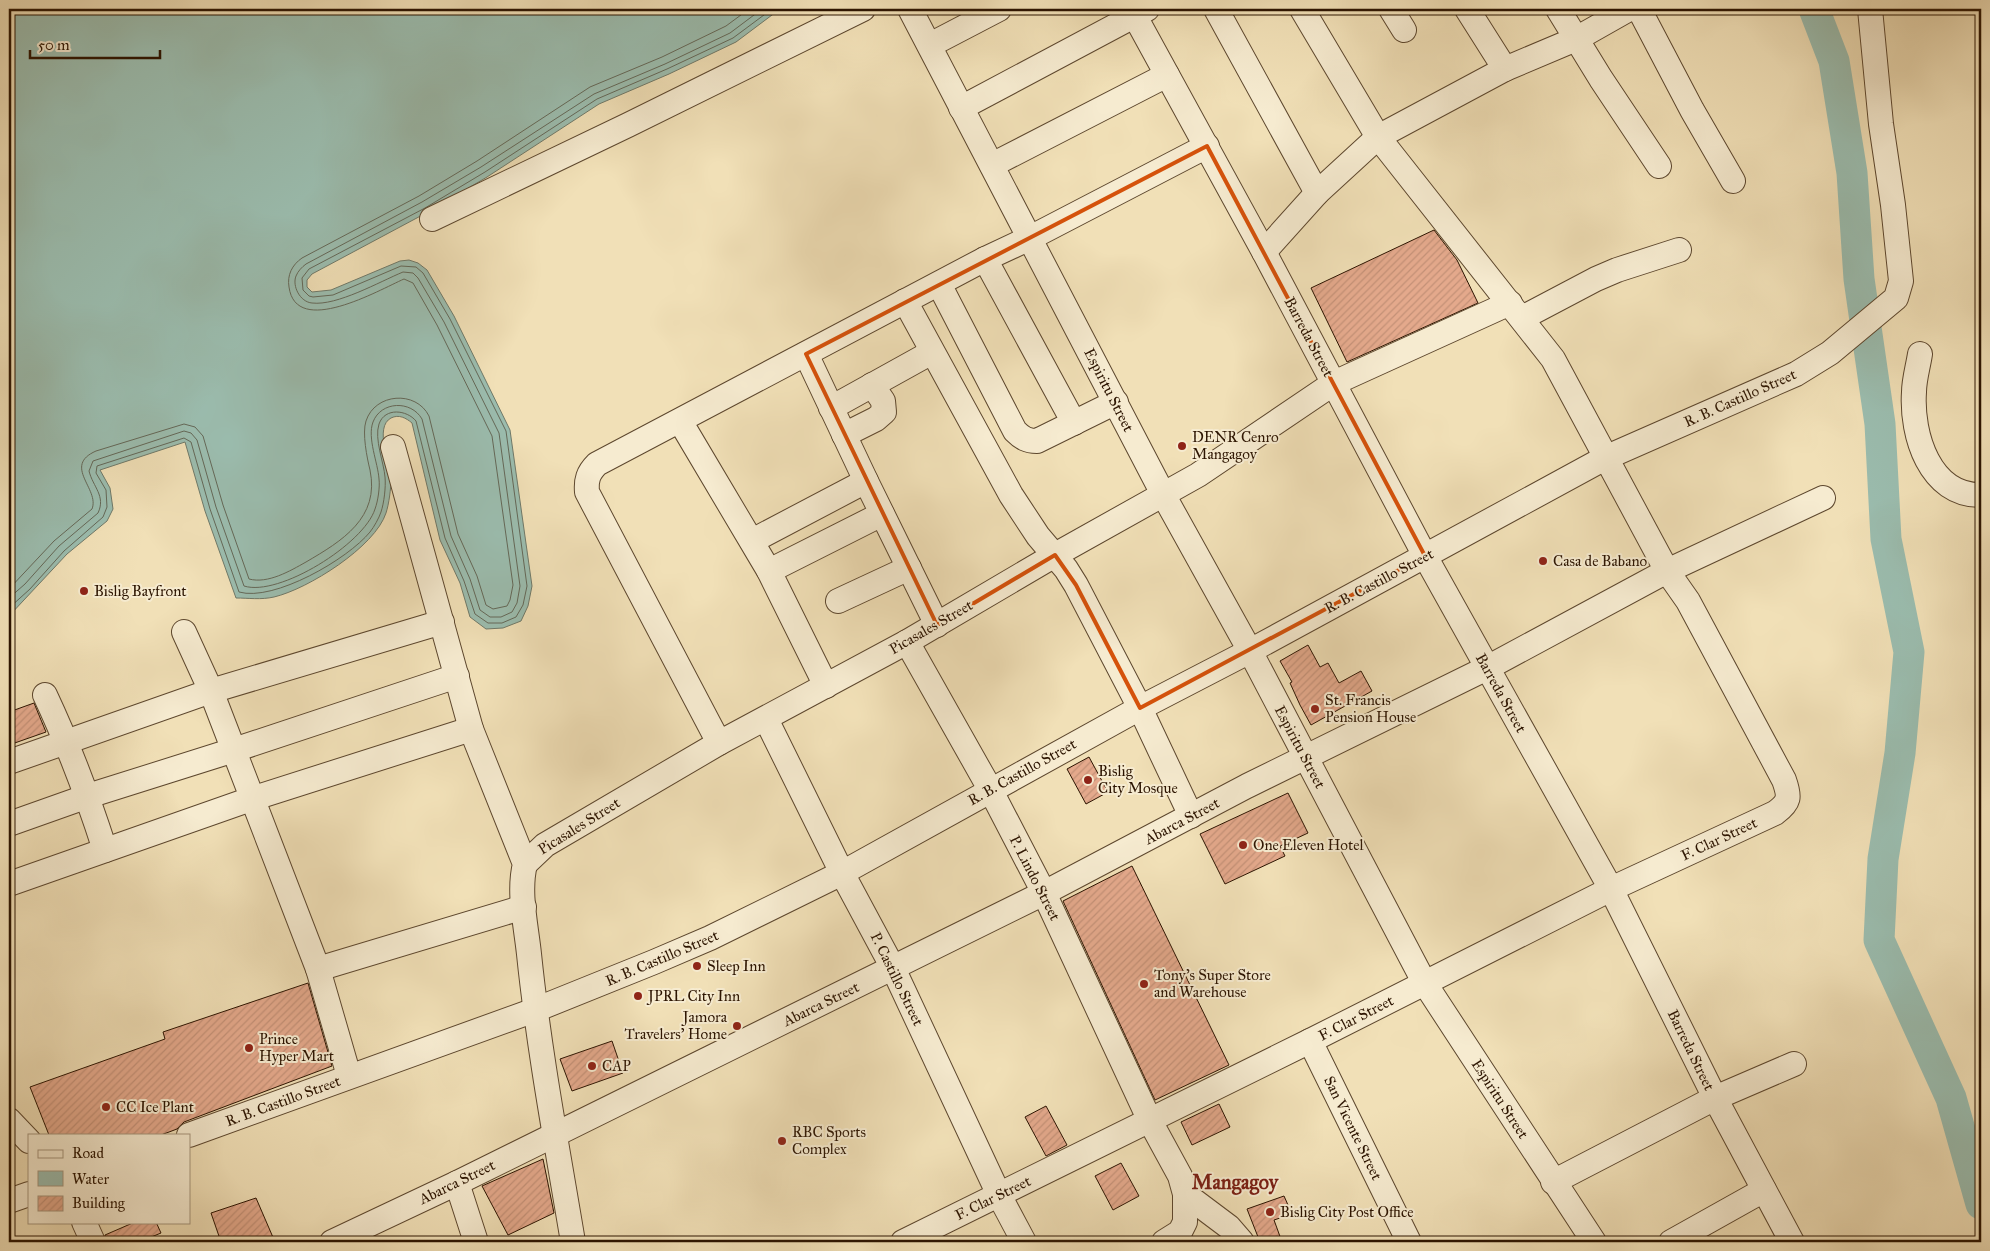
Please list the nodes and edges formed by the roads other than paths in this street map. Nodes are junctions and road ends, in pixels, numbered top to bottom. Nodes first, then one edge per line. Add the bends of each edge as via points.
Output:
1 (863, 9) edge
2 (910, 9) edge
3 (999, 9) edge
4 (1216, 9) edge
5 (1302, 9) edge
6 (1391, 9) edge
7 (1467, 9) edge
8 (1558, 9) edge
9 (1629, 9) edge
10 (1639, 9) edge
11 (1870, 9) edge
12 (1138, 11) edge
13 (1404, 30) dead end
14 (1576, 39) junction
15 (930, 45) junction
16 (1505, 68) junction
17 (1167, 75) junction
18 (961, 108) junction
19 (1378, 137) junction
20 (1207, 146) junction
21 (992, 165) junction
22 (1659, 166) dead end
23 (1733, 181) dead end
24 (1317, 193) junction
25 (432, 219) dead end
26 (1030, 238) junction
27 (1679, 250) dead end
28 (1264, 252) junction
29 (985, 259) junction
30 (940, 284) junction
31 (905, 301) junction
32 (1516, 310) junction
33 (932, 352) junction
34 (806, 354) junction
35 (1920, 354) dead end
36 (1334, 383) junction
37 (872, 385) junction
38 (1116, 402) junction
39 (831, 408) junction
40 (680, 421) junction
41 (1074, 423) junction
42 (844, 435) junction
43 (392, 447) dead end
44 (1606, 458) junction
45 (866, 481) junction
46 (1981, 495) edge
47 (1164, 496) junction
48 (1823, 498) dead end
49 (882, 514) junction
50 (752, 541) junction
51 (1055, 555) junction
52 (1425, 556) junction
53 (909, 568) junction
54 (1667, 571) junction
55 (769, 572) junction
56 (838, 601) dead end
57 (442, 622) junction
58 (937, 625) junction
59 (184, 632) dead end
60 (907, 642) junction
61 (1250, 651) junction
62 (1487, 668) junction
63 (457, 676) junction
64 (826, 686) junction
65 (211, 691) junction
66 (45, 695) dead end
67 (1140, 708) junction
68 (766, 719) junction
69 (471, 729) junction
70 (67, 742) junction
71 (719, 743) junction
72 (234, 750) junction
73 (1305, 757) junction
74 (9, 762) edge
75 (990, 790) junction
76 (88, 796) junction
77 (251, 799) junction
78 (1191, 816) junction
79 (9, 824) edge
80 (105, 850) junction
81 (524, 864) junction
82 (842, 873) junction
83 (9, 884) edge
84 (1611, 889) junction
85 (1044, 893) junction
86 (524, 907) junction
87 (893, 968) junction
88 (318, 969) junction
89 (1424, 982) junction
90 (535, 1010) junction
91 (1310, 1041) junction
92 (1794, 1064) dead end
93 (349, 1076) junction
94 (1715, 1098) junction
95 (9, 1120) edge
96 (1150, 1121) junction
97 (554, 1134) junction
98 (190, 1135) edge
99 (28, 1140) edge
100 (1553, 1182) junction
101 (457, 1183) junction
102 (1764, 1190) junction
103 (28, 1194) edge
104 (1185, 1194) junction
105 (999, 1195) junction
106 (9, 1201) edge
107 (85, 1224) edge
108 (93, 1242) edge
109 (332, 1242) edge
110 (476, 1242) edge
111 (573, 1242) edge
112 (902, 1242) edge
113 (1024, 1242) edge
114 (1164, 1242) edge
115 (1242, 1242) edge
116 (1409, 1242) edge
117 (1594, 1242) edge
118 (1671, 1242) edge
119 (1792, 1242) edge

1 - 25 street
2 - 15 street, Espiritu Street
3 - 15 street
4 - 24 street
5 - 19 street
6 - 13 street
7 - 16 street
8 - 14 street
9 - 14 street
10 - 23 street
11 - 44 street, R. B. Castillo Street via 1881,124 1901,268 1896,298 1830,353 1796,374
12 - 17 street, Barreda Street
12 - 18 street
14 - 16 street
14 - 22 street
15 - 18 street, Espiritu Street
16 - 19 street
17 - 20 street, Barreda Street
17 - 21 street
18 - 21 street, Espiritu Street
19 - 24 street
19 - 32 street
20 - 26 street
20 - 28 street, Barreda Street
21 - 26 street, Espiritu Street
24 - 28 street
26 - 29 street
26 - 38 street, Espiritu Street
27 - 32 street, Picasales Street
28 - 36 street, Barreda Street
29 - 30 street
29 - 41 street
30 - 31 street
30 - 41 street via 1015,431 1028,441 1037,442
31 - 33 street
31 - 34 street
32 - 36 street, Picasales Street
32 - 44 street via 1553,359
33 - 37 street
33 - 51 street via 1011,495
34 - 39 street
34 - 40 street
35 - 46 street via 1914,393 1918,438 1936,476 1955,490
36 - 47 street, Picasales Street
36 - 52 street, Barreda Street
37 - 39 street
37 - 42 street via 882,401 884,412
38 - 41 street
38 - 47 street, Espiritu Street
39 - 42 street
40 - 50 street
40 - 71 street via 597,464 586,482 587,492
42 - 45 street
43 - 57 street
44 - 52 street, R. B. Castillo Street
44 - 54 street
45 - 49 street
45 - 50 street
47 - 51 street, Picasales Street
47 - 61 street, Espiritu Street
48 - 54 street, Abarca Street
49 - 53 street
49 - 55 street
50 - 55 street
51 - 58 street, Picasales Street
51 - 67 street via 1076,585
52 - 61 street, R. B. Castillo Street
52 - 62 street, Barreda Street
53 - 56 street
53 - 58 street
54 - 62 street, Abarca Street
54 - 84 street, F. Clar Street via 1688,601 1784,780 1788,800 1775,813
55 - 64 street
57 - 63 street
57 - 65 street
58 - 60 street, Picasales Street
59 - 65 street
60 - 64 street, Picasales Street
60 - 75 street, P. Lindo Street
61 - 67 street, R. B. Castillo Street
61 - 73 street, Espiritu Street
62 - 73 street, Abarca Street
62 - 84 street, Barreda Street
63 - 69 street
63 - 72 street
64 - 68 street, Picasales Street
65 - 70 street
65 - 72 street
66 - 70 street
67 - 75 street, R. B. Castillo Street
67 - 78 street
68 - 71 street, Picasales Street
68 - 82 street, P. Castillo Street
69 - 77 street
69 - 81 street
70 - 74 street
70 - 76 street
71 - 81 street, Picasales Street via 544,845
72 - 76 street
72 - 77 street
73 - 78 street, Abarca Street
73 - 89 street, Espiritu Street
75 - 82 street, R. B. Castillo Street
75 - 85 street, P. Lindo Street
76 - 79 street
76 - 80 street
77 - 80 street
77 - 88 street
78 - 85 street, Abarca Street
80 - 83 street
81 - 86 street
82 - 87 street, P. Castillo Street
82 - 90 street, R. B. Castillo Street via 710,938
84 - 89 street, F. Clar Street
84 - 94 street, Barreda Street
85 - 87 street, Abarca Street
85 - 96 street, P. Lindo Street
86 - 88 street
86 - 90 street
87 - 97 street, Abarca Street
87 - 105 street, P. Castillo Street
88 - 93 street
89 - 91 street, F. Clar Street
89 - 100 street, Espiritu Street
90 - 93 street, R. B. Castillo Street
90 - 97 street
91 - 96 street, F. Clar Street
91 - 116 street, San Vicente Street
92 - 94 street
93 - 98 street, R. B. Castillo Street
94 - 100 street
94 - 102 street, Barreda Street
95 - 99 street
96 - 104 street, P. Lindo Street via 1180,1176
96 - 105 street, F. Clar Street
97 - 101 street, Abarca Street
97 - 111 street
100 - 117 street, Espiritu Street
101 - 109 street, Abarca Street
101 - 110 street
102 - 118 street
102 - 119 street, Barreda Street
103 - 106 street
104 - 114 street via 1183,1228
104 - 115 street via 1230,1227
105 - 112 street, F. Clar Street
105 - 113 street, P. Castillo Street
107 - 108 street

